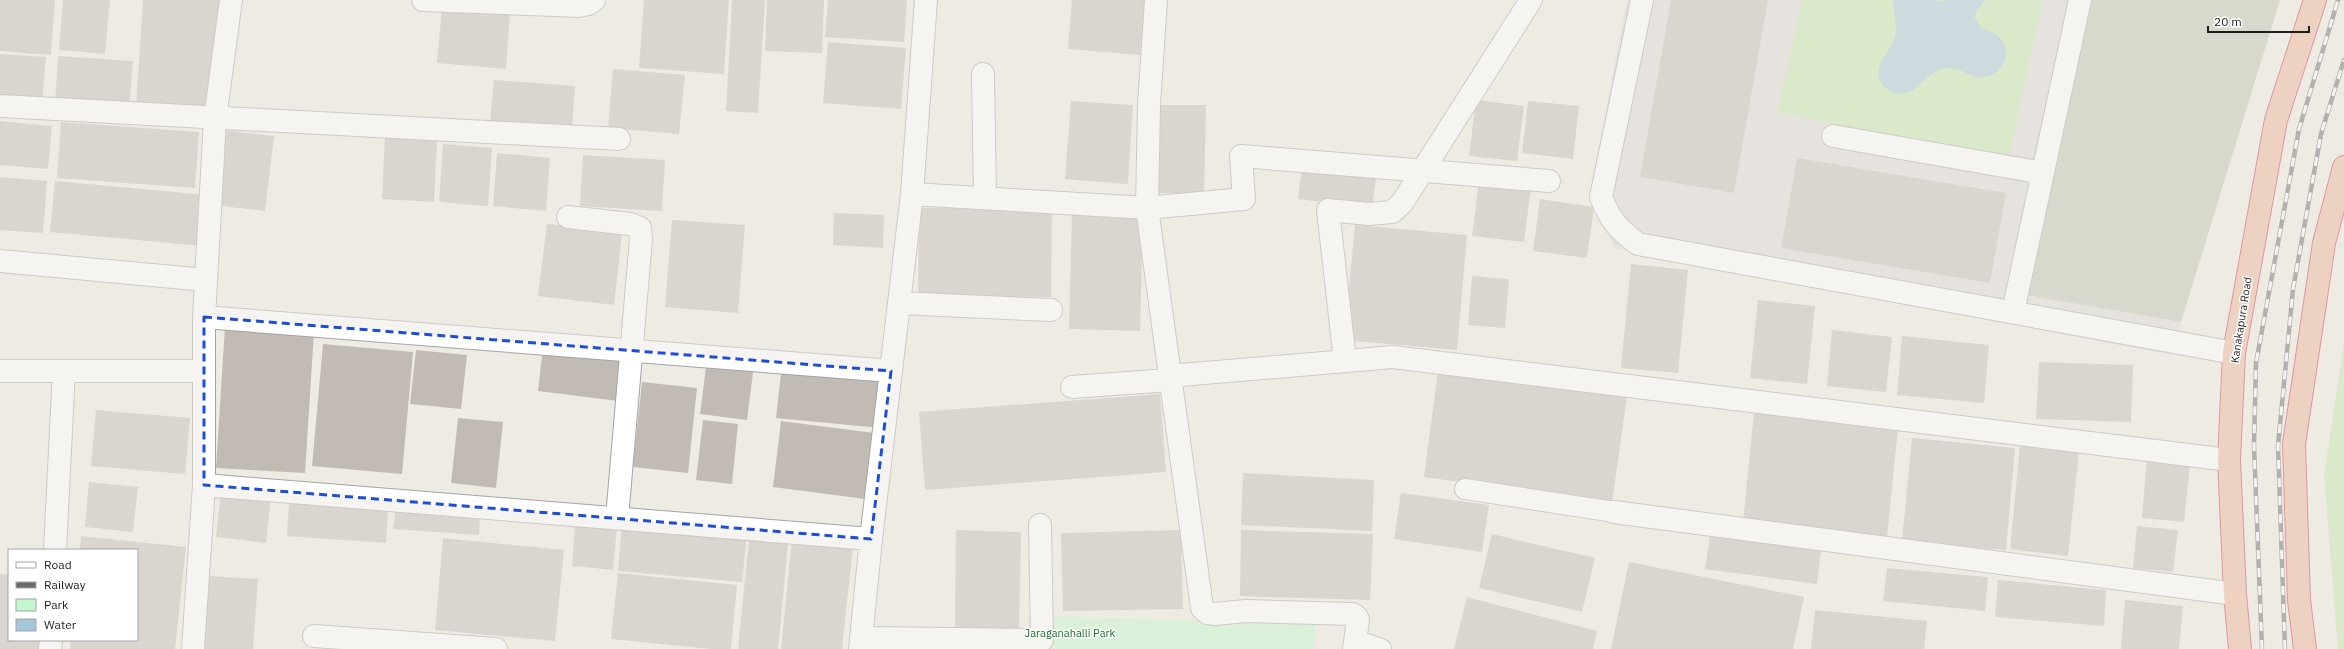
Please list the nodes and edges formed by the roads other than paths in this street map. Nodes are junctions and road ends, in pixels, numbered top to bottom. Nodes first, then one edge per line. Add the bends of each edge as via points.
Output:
1 (231, 0) edge
2 (423, 0) edge
3 (594, 0) edge
4 (926, 0) edge
5 (1156, 0) edge
6 (1531, 0) edge
7 (1642, 0) edge
8 (2080, 0) edge
9 (2315, 0) edge
10 (983, 74) dead end
11 (0, 106) edge
12 (214, 119) junction
13 (1833, 136) dead end
14 (618, 139) dead end
15 (2344, 167) edge
16 (1424, 170) junction
17 (2043, 173) junction
18 (1549, 181) dead end
19 (912, 194) junction
20 (985, 198) junction
21 (1147, 208) junction
22 (568, 217) dead end
23 (0, 261) edge
24 (206, 280) junction
25 (899, 303) junction
26 (1051, 310) dead end
27 (2013, 312) junction
28 (204, 317) junction
29 (630, 350) junction
30 (2234, 353) junction
31 (1345, 361) junction
32 (0, 371) edge
33 (64, 371) junction
34 (204, 371) junction
35 (891, 371) junction
36 (1169, 378) junction
37 (1072, 387) dead end
38 (2229, 460) junction
39 (204, 485) junction
40 (1465, 489) dead end
41 (1614, 512) joint
42 (617, 518) junction
43 (1040, 525) dead end
44 (871, 538) junction
45 (55, 549) edge
46 (2235, 594) junction
47 (314, 636) dead end
48 (861, 644) edge
49 (1355, 644) edge
50 (193, 649) edge
51 (496, 649) edge
52 (1381, 649) edge
53 (2240, 649) edge
54 (2305, 649) edge

1 - 12 street
2 - 3 street via 579,6
4 - 19 street
5 - 21 street via 1149,104
6 - 16 street
7 - 27 street via 1601,196 1618,230 1638,244
8 - 17 street
9 - 30 highway, Kanakapura Road via 2276,120
10 - 20 street
11 - 12 street
12 - 14 street
12 - 24 street
13 - 17 street
15 - 54 highway via 2324,243 2294,444 2299,600
16 - 18 street
16 - 21 street via 1241,156 1244,199
16 - 31 street via 1402,203 1392,212 1369,214 1328,210
17 - 27 street
19 - 20 street
19 - 25 street
20 - 21 street
21 - 36 street
22 - 29 street via 630,224 640,228
23 - 24 street
24 - 28 street
25 - 26 street
25 - 35 street
27 - 30 street
28 - 29 street
28 - 34 street
29 - 35 street
29 - 42 street
30 - 38 highway, Kanakapura Road
31 - 36 street
31 - 38 street via 1393,357 1425,360
32 - 33 street
33 - 34 street
33 - 45 street
34 - 39 street
35 - 44 street
36 - 37 street
36 - 49 street via 1202,608 1215,614 1246,611 1352,614 1358,620
38 - 46 highway, Kanakapura Road
39 - 42 street
39 - 50 street
40 - 41 lane
41 - 46 street
42 - 44 street
43 - 48 street via 1042,640
44 - 48 street
46 - 53 highway, Kanakapura Road
47 - 51 street
49 - 52 lane

